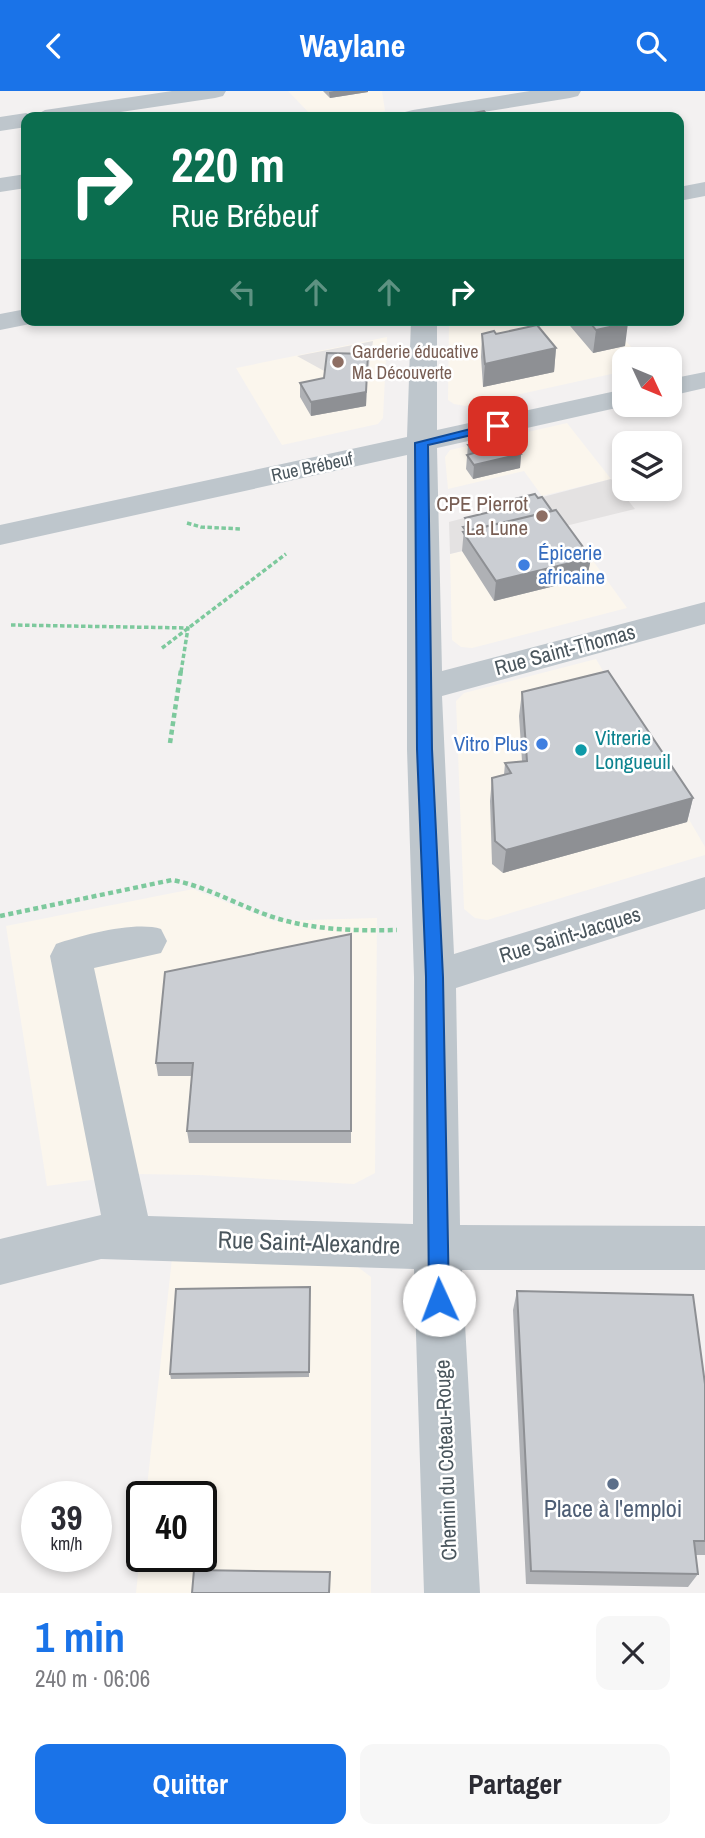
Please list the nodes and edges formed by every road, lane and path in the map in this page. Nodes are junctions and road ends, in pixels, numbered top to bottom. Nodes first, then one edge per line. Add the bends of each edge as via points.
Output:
1 (215, 91) edge
2 (416, 91) edge
3 (570, 91) edge
4 (78, 112) edge
5 (417, 112) edge
6 (446, 112) edge
7 (21, 121) edge
8 (0, 124) edge
9 (21, 182) edge
10 (0, 185) edge
11 (705, 189) edge
12 (684, 193) edge
13 (21, 318) edge
14 (0, 322) edge
15 (424, 326) edge
16 (705, 380) edge
17 (682, 385) edge
18 (612, 401) edge
19 (422, 443) junction
20 (0, 535) edge
21 (286, 554) dead end
22 (705, 613) edge
23 (12, 625) dead end
24 (188, 628) junction
25 (162, 648) dead end
26 (425, 688) junction
27 (170, 743) dead end
28 (705, 894) edge
29 (0, 916) edge
30 (433, 929) junction
31 (147, 941) dead end
32 (435, 977) junction
33 (129, 1238) junction
34 (437, 1247) junction
35 (705, 1248) edge
36 (0, 1262) edge
37 (452, 1593) edge

1 - 4 street
2 - 5 street
3 - 6 street
7 - 8 street
9 - 10 street
11 - 12 street
13 - 14 street
15 - 19 street, Chemin du Coteau-Rouge
16 - 17 street
18 - 19 street, Rue Brébeuf
19 - 20 street, Rue Brébeuf
19 - 26 street, Chemin du Coteau-Rouge
21 - 24 path
22 - 26 street, Rue Saint-Thomas
23 - 24 path
24 - 25 path
24 - 27 path
26 - 30 street, Chemin du Coteau-Rouge
28 - 32 street, Rue Saint-Jacques
29 - 30 path via 172,880 193,883 277,918 312,926 365,931
30 - 32 street, Chemin du Coteau-Rouge
31 - 33 street via 71,956
32 - 34 street, Chemin du Coteau-Rouge
33 - 34 street, Rue Saint-Alexandre
33 - 36 street, Rue Saint-Alexandre via 101,1237
34 - 35 street, Rue Saint-Alexandre
34 - 37 street, Chemin du Coteau-Rouge

